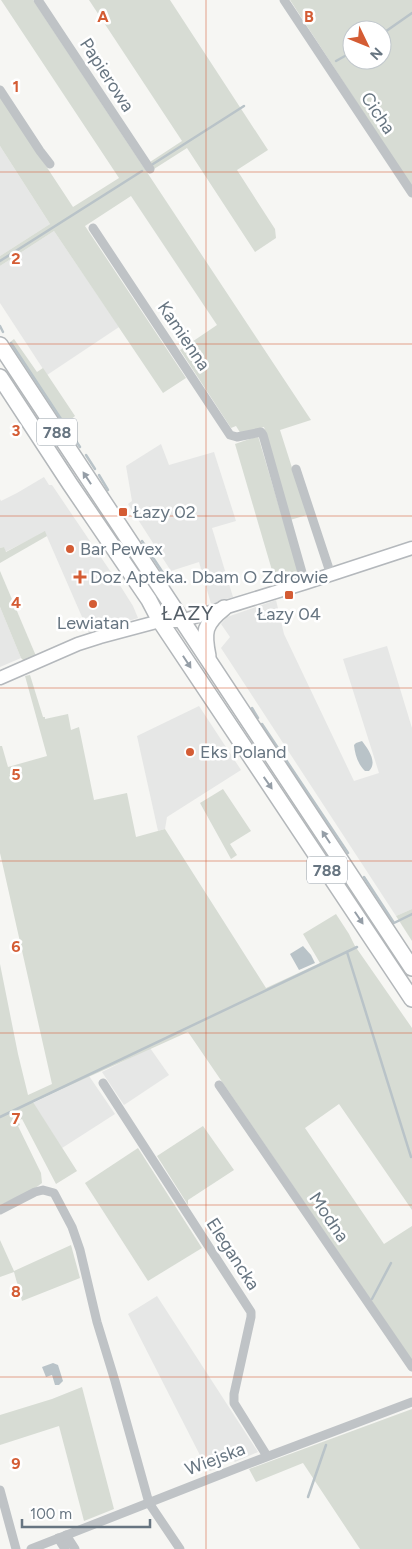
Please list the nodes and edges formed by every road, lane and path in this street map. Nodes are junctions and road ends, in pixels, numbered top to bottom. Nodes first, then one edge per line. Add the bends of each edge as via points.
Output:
1 (38, 0) edge
2 (284, 0) edge
3 (0, 90) edge
4 (50, 164) dead end
5 (150, 169) dead end
6 (412, 193) edge
7 (93, 228) dead end
8 (0, 345) edge
9 (0, 377) edge
10 (296, 469) dead end
11 (412, 548) edge
12 (331, 575) junction
13 (306, 584) junction
14 (224, 608) junction
15 (160, 621) junction
16 (181, 621) junction
17 (210, 662) junction
18 (0, 678) edge
19 (412, 968) edge
20 (412, 998) edge
21 (103, 1083) dead end
22 (219, 1085) dead end
23 (0, 1210) edge
24 (412, 1367) edge
25 (412, 1402) edge
26 (267, 1456) junction
27 (0, 1490) edge
28 (149, 1503) junction
29 (62, 1536) junction
30 (16, 1549) edge
31 (30, 1549) edge
32 (65, 1549) edge
33 (75, 1549) edge
34 (180, 1549) edge

1 - 5 street, Papierowa
2 - 6 street, Cicha
3 - 4 street
7 - 13 street, Kamienna via 230,435 237,437 261,432
16 -> 8 main road, 788
9 - 15 main road, 788
10 - 12 street
11 - 12 street
12 - 13 street
13 - 14 street
14 - 16 street
14 - 17 main road via 206,629
15 - 16 street
15 - 18 street via 78,644
15 -> 20 main road, 788
16 - 17 main road, 788
19 -> 17 main road, 788
21 - 26 street, Elegancka via 251,1312 234,1403
22 - 24 street, Modna
23 - 28 street via 43,1190 57,1196 80,1250 97,1322
25 - 26 street, Wiejska
26 - 28 street, Wiejska
27 - 30 street
28 - 29 street, Wiejska
28 - 34 street
29 - 31 street, Wiejska
29 - 32 street
29 - 33 street

